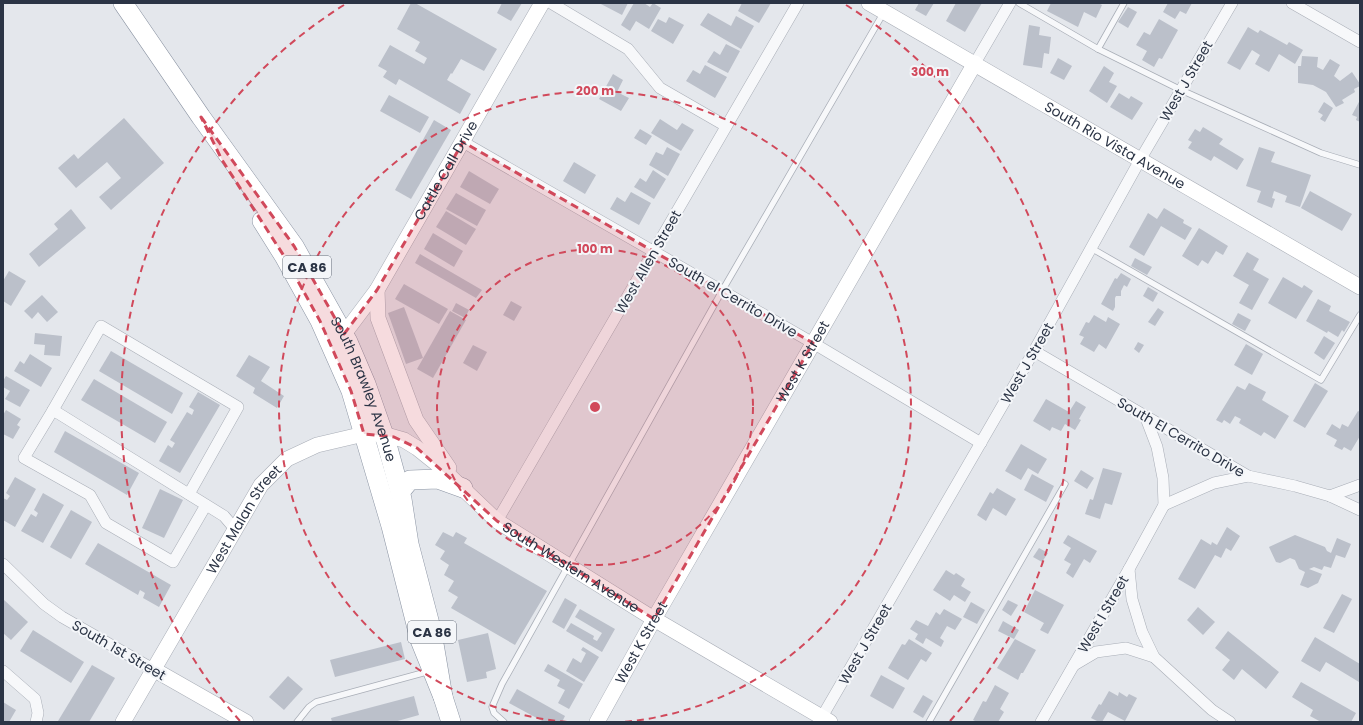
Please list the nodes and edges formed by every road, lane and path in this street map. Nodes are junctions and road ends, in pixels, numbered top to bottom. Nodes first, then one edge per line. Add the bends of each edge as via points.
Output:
1 (123, 3) edge
2 (542, 3) edge
3 (551, 3) edge
4 (798, 3) edge
5 (869, 3) edge
6 (1010, 3) edge
7 (1019, 3) edge
8 (1124, 3) edge
9 (1232, 3) edge
10 (1292, 3) edge
11 (884, 11) junction
12 (1360, 42) edge
13 (1098, 49) junction
14 (975, 63) junction
15 (1181, 90) junction
16 (201, 117) junction
17 (726, 126) junction
18 (463, 142) junction
19 (1140, 160) junction
20 (1360, 165) edge
21 (1091, 248) junction
22 (654, 252) junction
23 (1360, 287) edge
24 (377, 290) junction
25 (722, 291) junction
26 (1360, 315) edge
27 (344, 334) junction
28 (813, 343) junction
29 (1034, 351) junction
30 (53, 410) junction
31 (1146, 418) junction
32 (364, 434) junction
33 (383, 434) junction
34 (982, 442) junction
35 (1248, 476) junction
36 (1065, 484) dead end
37 (1360, 485) edge
38 (463, 488) junction
39 (400, 492) junction
40 (189, 494) junction
41 (1330, 496) junction
42 (206, 505) junction
43 (1164, 505) junction
44 (1360, 510) edge
45 (497, 521) junction
46 (234, 529) junction
47 (3, 564) edge
48 (568, 565) junction
49 (1129, 569) junction
50 (654, 619) junction
51 (1154, 657) junction
52 (1073, 666) junction
53 (153, 669) junction
54 (432, 670) junction
55 (3, 671) edge
56 (444, 697) junction
57 (824, 720) edge
58 (1045, 720) edge
59 (36, 722) edge
60 (123, 722) edge
61 (246, 722) edge
62 (297, 722) edge
63 (451, 722) edge
64 (504, 722) edge
65 (597, 722) edge
66 (929, 722) edge
67 (1230, 722) edge

1 - 16 highway, South Brawley Avenue / CA 86
2 - 18 street, Cattle Call Drive
3 - 17 street via 628,49 660,88
4 - 17 street, West Allen Street
5 - 11 street, South Rio Vista Avenue
6 - 14 street, West K Street
7 - 13 lane
8 - 13 lane
9 - 15 street, West J Street
10 - 12 street
11 - 14 street, South Rio Vista Avenue
11 - 25 lane
13 - 15 lane
14 - 19 street, South Rio Vista Avenue
14 - 28 street, West K Street
15 - 19 street, West J Street
15 - 20 lane via 1321,153
16 - 27 highway, South Brawley Avenue / CA 86 via 294,246
16 - 32 highway, South Brawley Avenue / CA 86 via 222,160 284,256 320,321 351,391
17 - 22 street, West Allen Street
18 - 22 street, South el Cerrito Drive
18 - 24 street, Cattle Call Drive
19 - 21 street, West J Street
19 - 23 street, South Rio Vista Avenue
21 - 26 lane via 1321,380
21 - 29 street, West J Street
22 - 25 street, South el Cerrito Drive
22 - 45 street, West Allen Street
24 - 27 street, Cattle Call Drive
24 - 38 street, South Western Avenue via 378,318 416,420
25 - 28 street, South el Cerrito Drive
25 - 48 lane
27 - 33 highway, South Brawley Avenue / CA 86 via 366,384
28 - 34 street, South el Cerrito Drive
28 - 50 street, West K Street
29 - 31 street, South El Cerrito Drive
29 - 34 street, West J Street
30 - 40 street
30 - 40 street via 101,326 238,407
30 - 42 street via 24,458 90,495 106,523 173,562
31 - 35 street, South El Cerrito Drive
31 - 43 street via 1157,447 1163,478
32 - 33 street, West Malan Street
32 - 46 street, West Malan Street via 317,444 287,460 261,484
32 - 54 highway, South Brawley Avenue / CA 86 via 420,640
33 - 38 street, South Western Avenue via 404,440 417,448
33 - 39 highway, South Brawley Avenue / CA 86
34 - 57 street, West J Street
35 - 41 street, South El Cerrito Drive
35 - 43 street via 1214,483
36 - 66 lane
37 - 41 street
38 - 39 highway via 438,479 410,480
38 - 45 street, South Western Avenue
39 - 56 highway, South Brawley Avenue / CA 86 via 409,544 432,632
40 - 42 street
41 - 44 street, South El Cerrito Drive
42 - 46 street via 224,516
43 - 49 street, West I Street
45 - 48 street, South Western Avenue
46 - 53 street, West Malan Street
47 - 53 street, South 1st Street via 44,604 62,617
48 - 50 street, South Western Avenue
48 - 64 lane via 502,684 492,707 494,714
49 - 51 street via 1132,599 1142,632
49 - 52 street, West I Street
50 - 57 street, South Western Avenue
50 - 65 street, West K Street
51 - 52 street via 1126,648 1096,652
51 - 67 street via 1212,710
52 - 58 street, West I Street
53 - 60 street, West Malan Street
53 - 61 street, South 1st Street
54 - 56 highway, South Brawley Avenue / CA 86
54 - 62 lane via 316,702
55 - 59 street via 35,699 38,713
56 - 63 highway, South Brawley Avenue / CA 86

